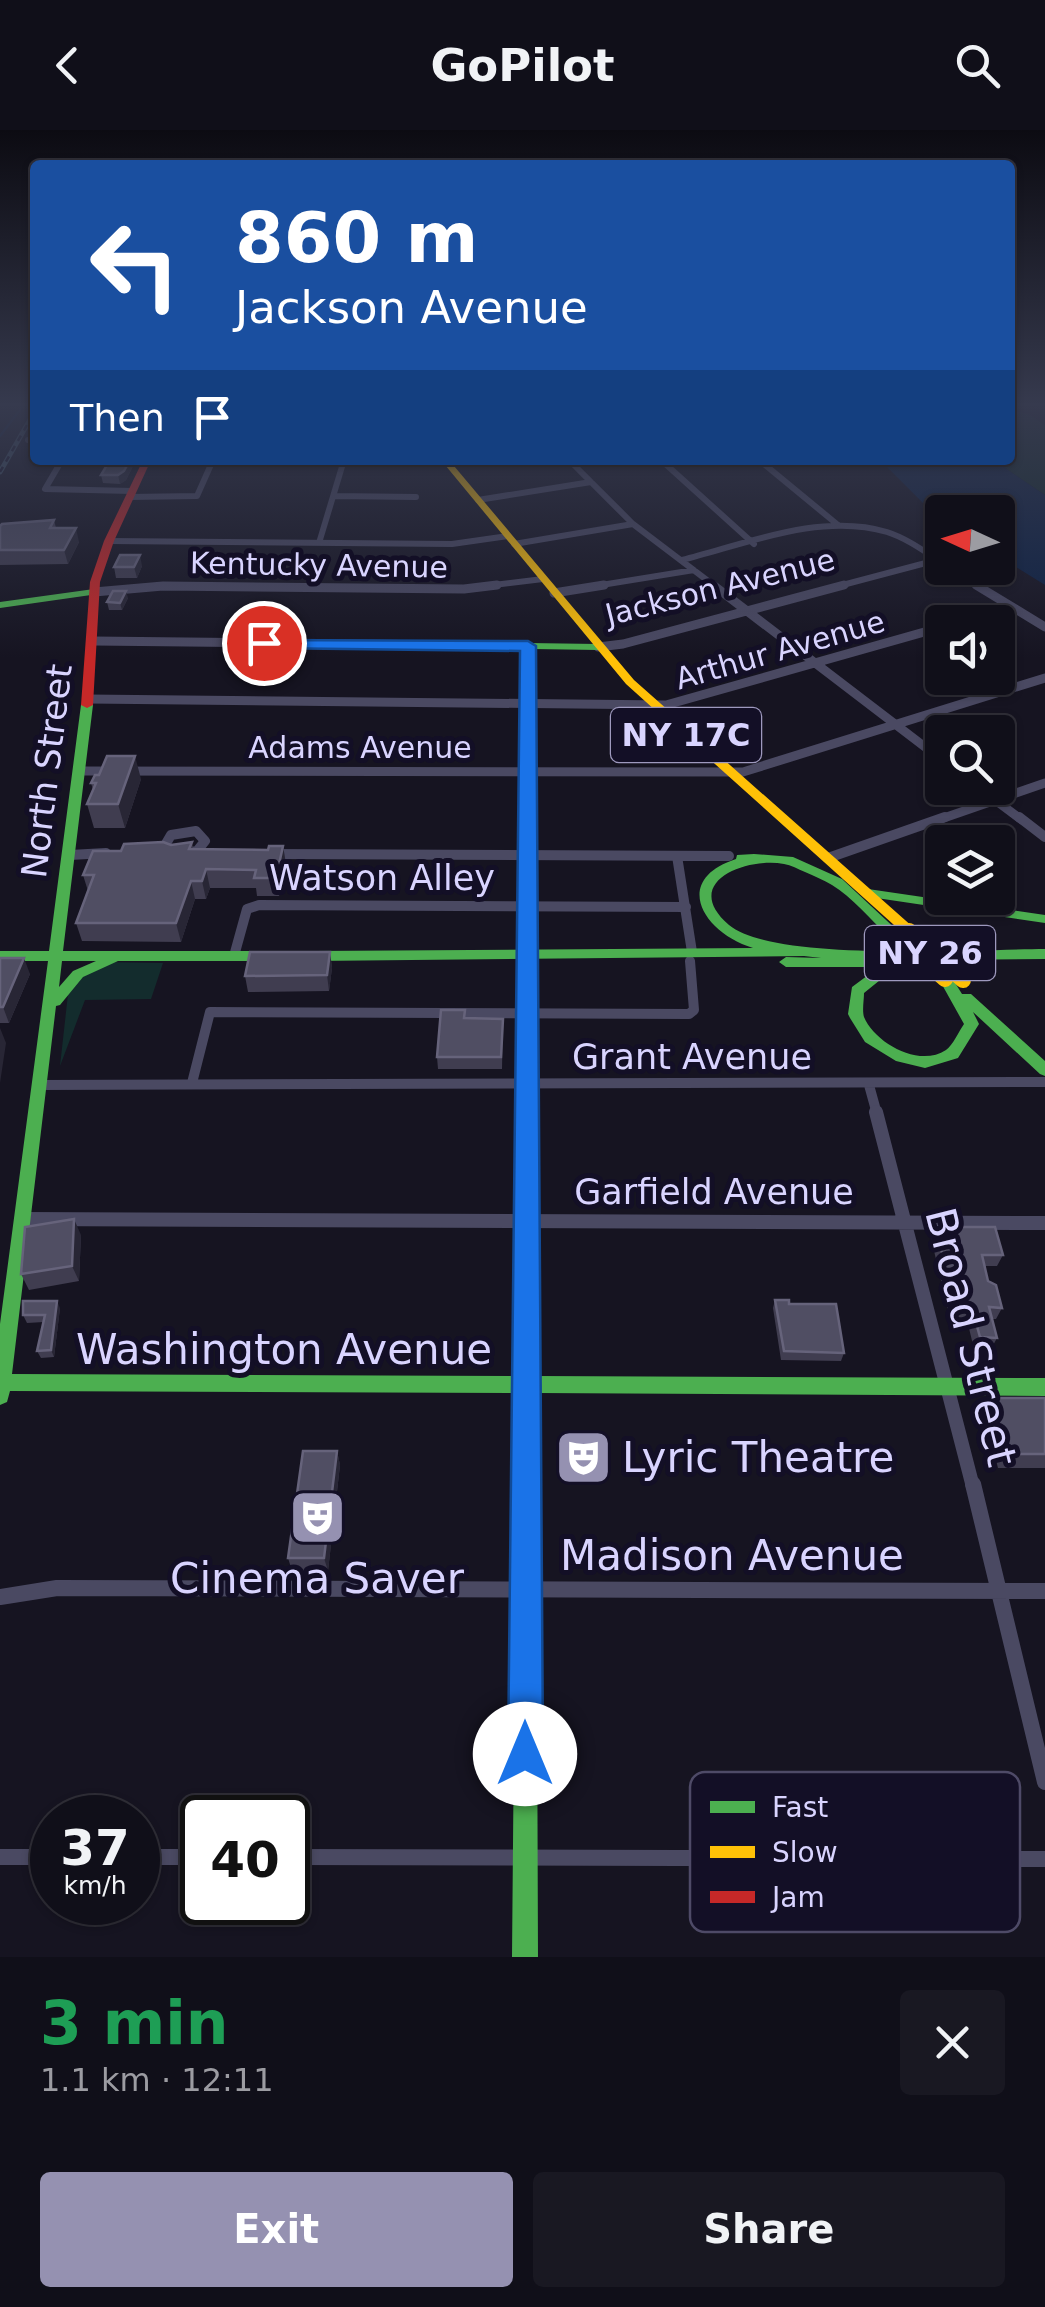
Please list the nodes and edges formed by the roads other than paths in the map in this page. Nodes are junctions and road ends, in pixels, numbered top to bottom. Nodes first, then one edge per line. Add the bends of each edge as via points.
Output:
1 (47, 487) edge
2 (133, 487) edge
3 (202, 487) edge
4 (336, 487) edge
5 (467, 487) edge
6 (558, 487) edge
7 (596, 487) edge
8 (691, 487) edge
9 (792, 487) edge
10 (130, 494) junction
11 (334, 496) junction
12 (416, 497) dead end
13 (478, 500) junction
14 (634, 524) junction
15 (838, 525) junction
16 (109, 540) junction
17 (511, 540) junction
18 (320, 543) junction
19 (754, 544) junction
20 (925, 553) edge
21 (682, 560) junction
22 (925, 565) edge
23 (694, 570) junction
24 (977, 585) edge
25 (548, 586) junction
26 (94, 602) junction
27 (0, 605) edge
28 (1009, 605) edge
29 (1015, 609) edge
30 (747, 610) junction
31 (1045, 627) edge
32 (925, 632) edge
33 (94, 642) junction
34 (528, 646) junction
35 (598, 647) junction
36 (816, 663) junction
37 (1045, 678) edge
38 (88, 700) junction
39 (528, 704) junction
40 (654, 706) junction
41 (896, 724) junction
42 (925, 747) edge
43 (80, 771) junction
44 (528, 772) junction
45 (728, 772) junction
46 (1045, 782) edge
47 (1015, 793) edge
48 (982, 805) edge
49 (1003, 805) edge
50 (782, 826) junction
51 (1045, 837) edge
52 (150, 852) edge
53 (167, 852) edge
54 (115, 853) edge
55 (70, 854) junction
56 (252, 854) edge
57 (529, 855) junction
58 (677, 856) junction
59 (730, 856) junction
60 (754, 858) junction
61 (828, 858) junction
62 (837, 882) junction
63 (868, 893) junction
64 (528, 906) junction
65 (686, 907) junction
66 (1045, 919) edge
67 (901, 932) junction
68 (816, 952) junction
69 (1045, 954) edge
70 (0, 956) edge
71 (57, 956) junction
72 (129, 956) junction
73 (234, 956) junction
74 (527, 956) junction
75 (691, 957) junction
76 (923, 963) junction
77 (1045, 964) edge
78 (955, 981) junction
79 (48, 1014) junction
80 (526, 1014) junction
81 (1045, 1054) edge
82 (1045, 1070) edge
83 (1045, 1082) edge
84 (192, 1083) junction
85 (40, 1084) junction
86 (528, 1084) junction
87 (869, 1086) junction
88 (23, 1218) junction
89 (528, 1222) junction
90 (905, 1222) junction
91 (1045, 1223) edge
92 (526, 1385) junction
93 (949, 1387) junction
94 (1045, 1388) edge
95 (1, 1389) edge
96 (525, 1590) junction
97 (1045, 1591) edge
98 (999, 1592) junction
99 (0, 1597) edge
100 (1045, 1782) edge
101 (310, 1857) edge
102 (525, 1857) junction
103 (690, 1857) edge
104 (0, 1858) edge
105 (30, 1858) edge
106 (1020, 1858) edge
107 (1045, 1858) edge
108 (525, 1957) edge

1 - 10 street
2 - 10 street, North Street
3 - 10 street via 198,496
4 - 11 street
5 - 13 street, NY 17C
6 - 13 street
7 - 14 street
8 - 19 street
9 - 15 street
10 - 16 street, North Street
11 - 12 street
11 - 18 street
13 - 17 street, NY 17C
14 - 17 street
14 - 21 street
15 - 19 street
15 - 20 street via 885,532
16 - 18 street
16 - 26 street, North Street
17 - 18 street
17 - 25 street, NY 17C
19 - 21 street
21 - 23 street
22 - 30 street, Jackson Avenue
23 - 25 street, Kentucky Avenue
23 - 30 street
24 - 28 street
25 - 26 street, Kentucky Avenue via 149,586
25 - 35 street, NY 17C
26 - 27 street
26 - 33 street, North Street
29 - 31 street
30 - 35 street, Jackson Avenue
30 - 36 street
32 - 36 street, Arthur Avenue
33 - 34 street, Jackson Avenue
33 - 38 street, North Street
34 - 35 street, Jackson Avenue
34 - 39 street
35 - 40 street, NY 17C
36 - 40 street, Arthur Avenue
36 - 41 street
37 - 41 street, Adams Avenue
38 - 39 street, Arthur Avenue
38 - 43 street, North Street
39 - 40 street, Arthur Avenue
39 - 44 street
40 - 45 street, NY 17C
41 - 42 street
41 - 45 street, Adams Avenue via 750,771
43 - 44 street, Adams Avenue
43 - 55 street, North Street
44 - 45 street, Adams Avenue
44 - 57 street
45 - 50 street, NY 17C
46 - 47 street
48 - 61 street
49 - 51 street
50 - 59 street via 786,844 775,853
50 - 61 street, NY 17C via 791,824
50 - 62 street, NY 17C
52 - 53 street
54 - 55 street
55 - 71 street, North Street
56 - 57 street
57 - 58 street
57 - 64 street
58 - 59 street
58 - 65 street
59 - 60 street
60 - 62 street, NY 26 via 798,863
60 - 68 street, NY 26 via 712,878 704,896 711,917 748,942
61 - 63 street, NY 17C
62 - 67 street, NY 17C
63 - 66 street
63 - 67 street, NY 17C
64 - 65 street, Watson Alley
64 - 73 street, Watson Alley via 252,906
64 - 74 street
65 - 75 street
67 - 78 street, NY 17C, bridge
68 - 69 street, NY 26
68 - 75 street
70 - 71 street
71 - 72 street
71 - 79 street, North Street
72 - 73 street
72 - 79 street via 80,972 62,987
73 - 74 street
74 - 75 street
74 - 80 street
75 - 76 street
75 - 80 street via 689,1014
76 - 77 street
76 - 78 street via 874,976 855,994 854,1021 874,1044 920,1060 964,1048 972,1033 970,1016
78 - 81 street, NY 17C
78 - 82 street, NY 17C
79 - 85 street, North Street
80 - 84 street via 210,1012
80 - 86 street
83 - 87 street, Grant Avenue
84 - 85 street, Grant Avenue
84 - 86 street, Grant Avenue
85 - 88 street, North Street
86 - 87 street, Grant Avenue
86 - 89 street
87 - 90 street, Broad Street
88 - 89 street, Garfield Avenue
88 - 95 street, North Street
89 - 90 street, Garfield Avenue
89 - 92 street
90 - 91 street, Garfield Avenue
90 - 93 street, Broad Street
92 - 93 street, Washington Avenue
92 - 95 street, Washington Avenue
92 - 96 street
93 - 94 street, Washington Avenue
93 - 98 street, Broad Street
96 - 98 street, Madison Avenue
96 - 99 street, Madison Avenue via 57,1588
96 - 102 street
97 - 98 street, Madison Avenue
98 - 100 street, Broad Street
101 - 102 street
102 - 103 street
102 - 108 street
104 - 105 street
106 - 107 street

